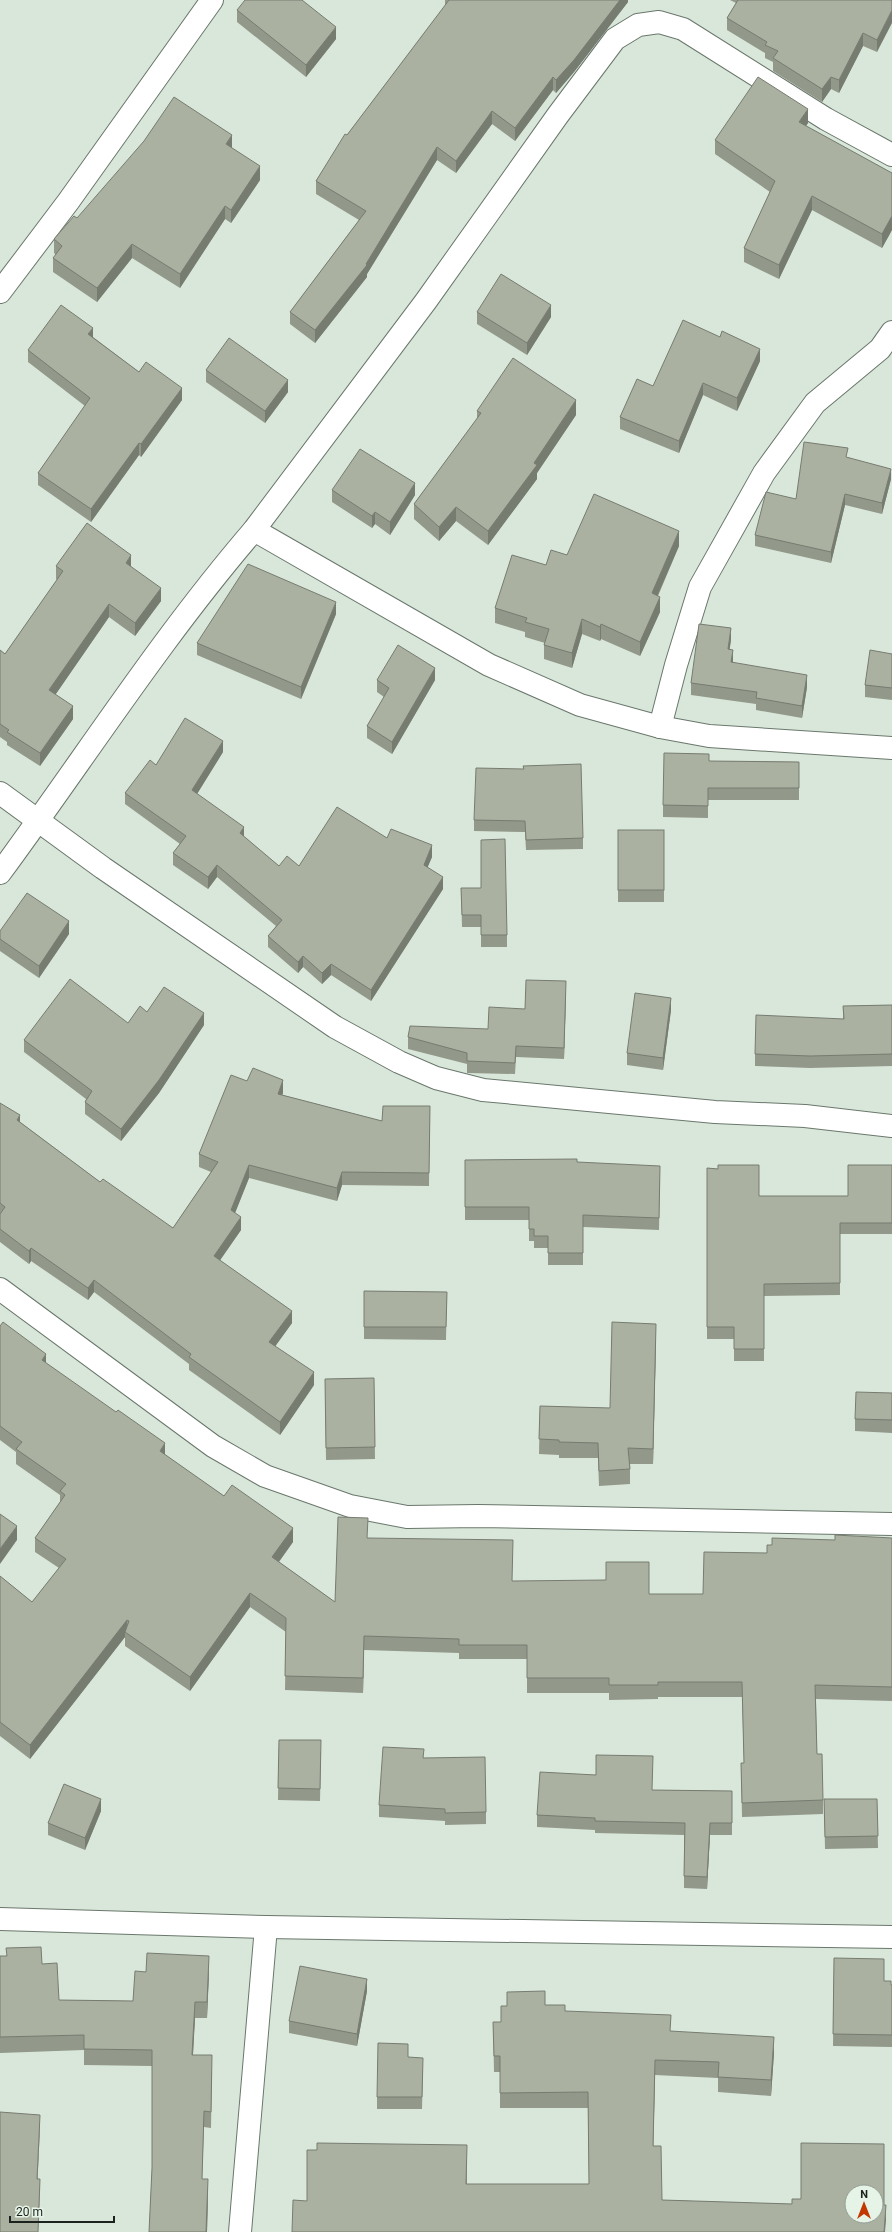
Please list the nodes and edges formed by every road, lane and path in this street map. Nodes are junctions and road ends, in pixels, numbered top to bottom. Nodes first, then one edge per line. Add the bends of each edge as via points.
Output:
1 (212, 0) edge
2 (892, 155) edge
3 (0, 292) edge
4 (892, 332) edge
5 (254, 530) junction
6 (660, 727) junction
7 (892, 748) edge
8 (0, 793) edge
9 (39, 820) junction
10 (0, 873) edge
11 (892, 1126) edge
12 (0, 1289) edge
13 (892, 1524) edge
14 (0, 1919) edge
15 (266, 1927) junction
16 (892, 1936) edge
17 (240, 2232) edge

1 - 3 street via 68,202
2 - 5 street via 826,119 683,29 659,22 638,25 615,38 426,301
4 - 6 street via 880,349 815,403 764,473 700,587
5 - 6 street via 489,665 580,704
5 - 9 street via 156,655
6 - 7 street via 709,736
8 - 9 street
9 - 10 street
9 - 11 street via 103,868 335,1027 399,1062 436,1078 483,1090 715,1112 805,1116
12 - 13 street via 213,1446 265,1476 350,1506 407,1518 486,1516
14 - 15 street
15 - 16 street
15 - 17 street

